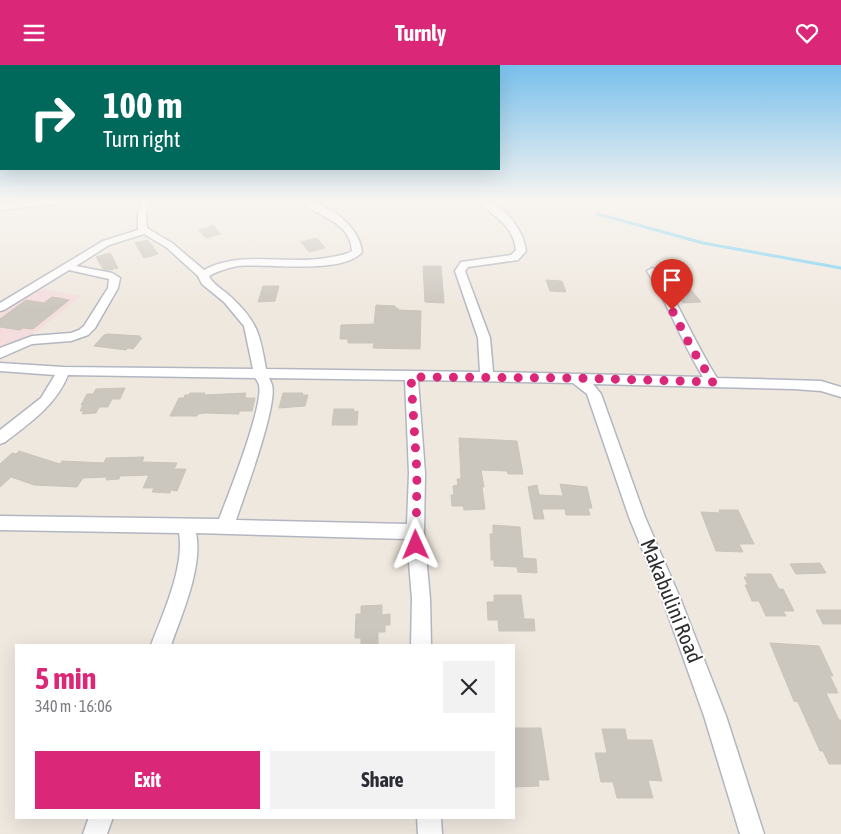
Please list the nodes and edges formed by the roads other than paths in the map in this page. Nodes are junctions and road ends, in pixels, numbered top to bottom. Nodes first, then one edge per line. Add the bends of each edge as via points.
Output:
1 (128, 236) edge
2 (152, 236) edge
3 (354, 236) edge
4 (516, 236) edge
5 (67, 267) junction
6 (652, 271) dead end
7 (203, 275) junction
8 (0, 308) edge
9 (0, 354) edge
10 (0, 367) edge
11 (63, 371) junction
12 (260, 374) junction
13 (411, 377) junction
14 (486, 377) junction
15 (574, 378) junction
16 (713, 382) junction
17 (841, 392) edge
18 (0, 438) edge
19 (0, 523) edge
20 (186, 526) junction
21 (225, 526) junction
22 (415, 532) junction
23 (161, 644) edge
24 (421, 644) edge
25 (99, 819) edge
26 (429, 819) edge
27 (95, 834) edge
28 (430, 834) edge
29 (752, 834) edge

1 - 5 street via 106,243
2 - 7 street via 169,245
3 - 7 street via 357,252 346,259 311,264 235,264
4 - 14 street via 521,251 514,258 465,264 460,271 484,338
5 - 8 street
5 - 9 street via 115,279 89,328 85,333 72,337 36,339
6 - 16 street via 692,349
7 - 12 street via 206,282 250,325
10 - 11 street
11 - 12 street
11 - 18 street via 49,397
12 - 13 street
12 - 21 street via 266,386 261,413 248,464
13 - 14 street
13 - 22 street via 417,473
14 - 15 street
15 - 16 street
15 - 29 street, Makabulini Road via 594,394 637,517 715,716
16 - 17 street via 812,385
19 - 20 street
20 - 21 street
20 - 23 street via 188,557
21 - 22 street
22 - 24 street
25 - 27 street
26 - 28 street

